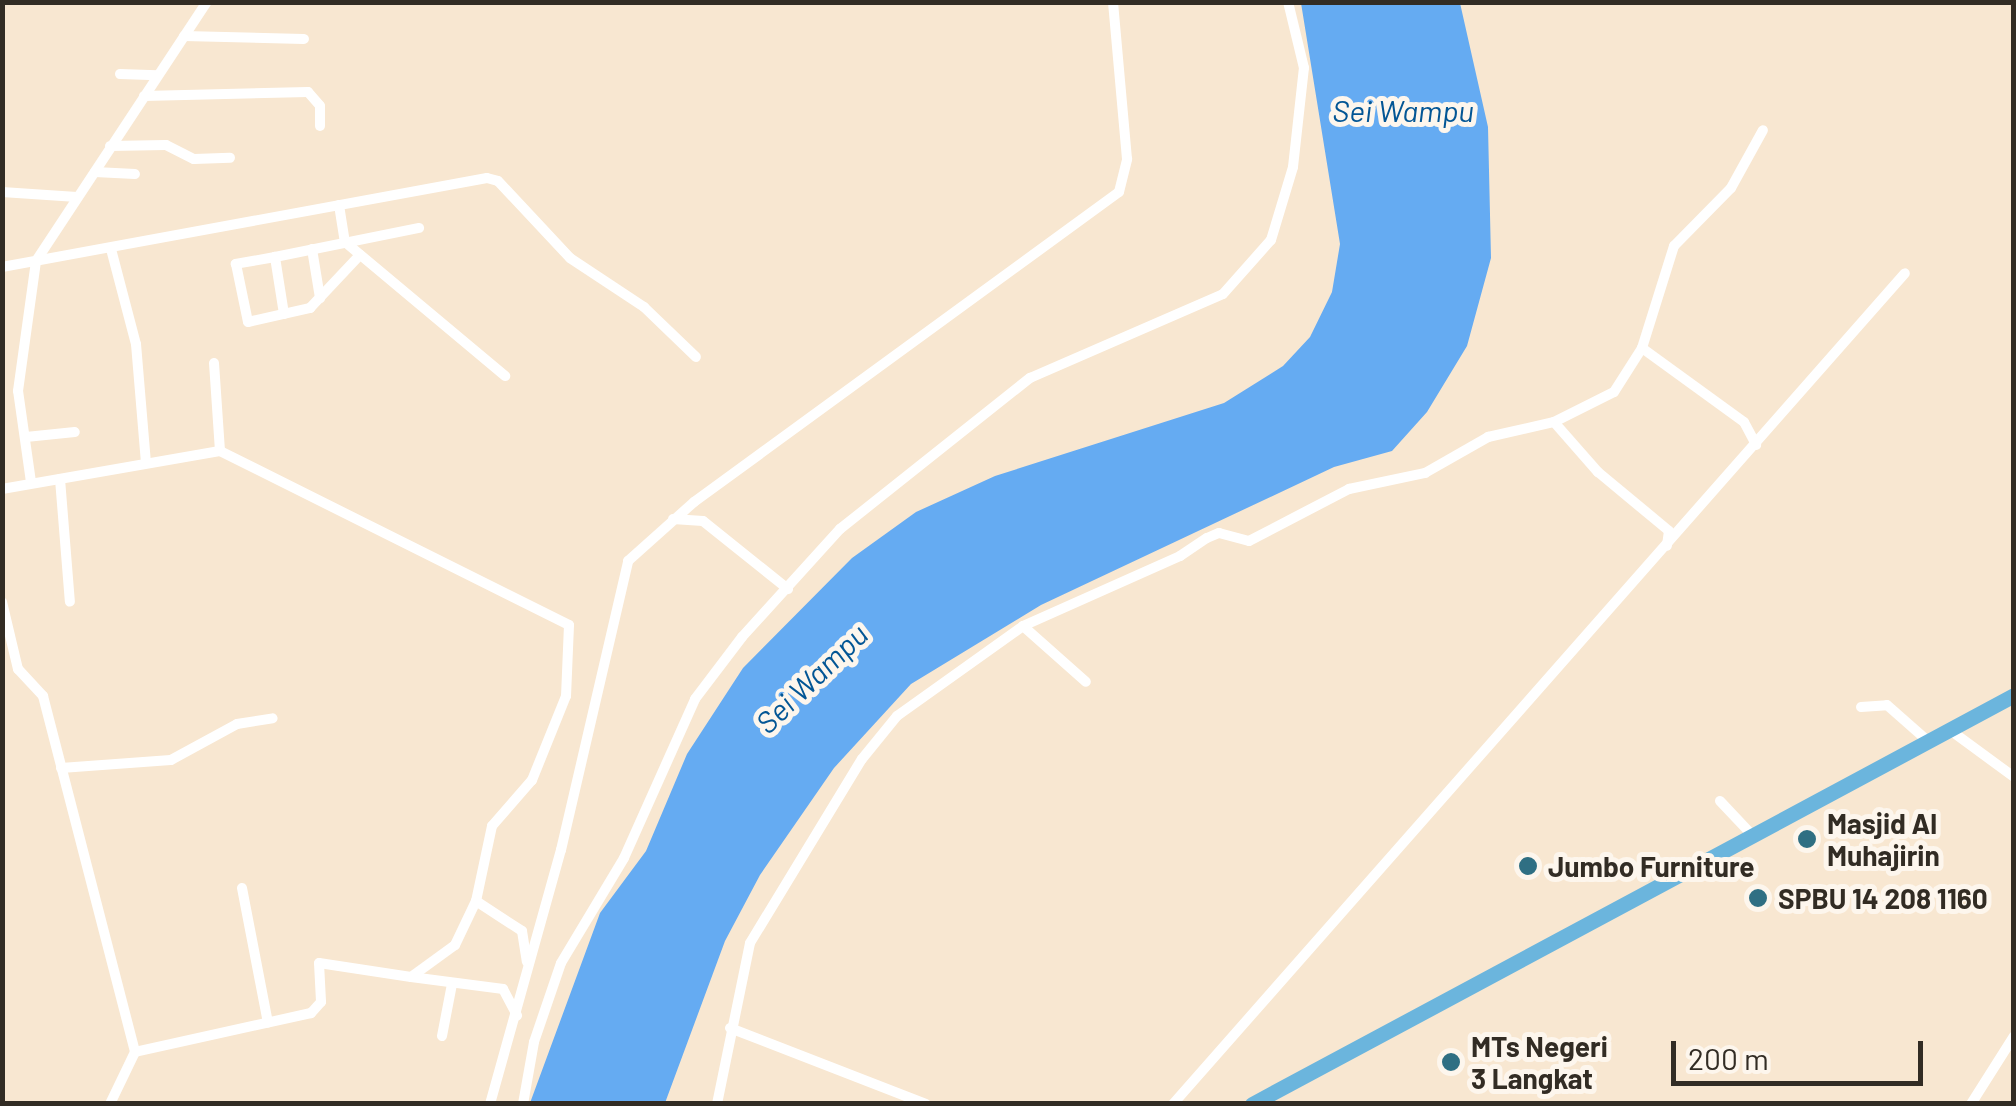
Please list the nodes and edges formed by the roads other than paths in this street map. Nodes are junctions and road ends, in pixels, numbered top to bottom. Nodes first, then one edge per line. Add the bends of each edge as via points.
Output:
1 (207, 2) edge
2 (1112, 2) edge
3 (1288, 2) edge
4 (184, 36) junction
5 (304, 38) dead end
6 (120, 74) dead end
7 (157, 75) junction
8 (144, 96) junction
9 (320, 126) dead end
10 (1762, 130) dead end
11 (110, 146) junction
12 (230, 158) dead end
13 (95, 172) junction
14 (135, 174) dead end
15 (2, 192) edge
16 (78, 197) junction
17 (339, 204) junction
18 (419, 228) dead end
19 (345, 242) junction
20 (111, 249) junction
21 (312, 249) junction
22 (360, 255) junction
23 (274, 257) junction
24 (36, 261) junction
25 (2, 267) edge
26 (1905, 273) dead end
27 (320, 298) junction
28 (284, 314) junction
29 (1642, 348) junction
30 (696, 357) dead end
31 (214, 363) dead end
32 (506, 376) dead end
33 (1554, 422) junction
34 (1744, 422) junction
35 (1770, 429) junction
36 (75, 432) dead end
37 (26, 436) junction
38 (1756, 444) junction
39 (220, 451) junction
40 (146, 462) junction
41 (60, 479) junction
42 (31, 482) junction
43 (2, 490) edge
44 (672, 520) junction
45 (1667, 547) junction
46 (788, 589) junction
47 (2, 602) edge
48 (70, 602) dead end
49 (1023, 626) junction
50 (6, 634) edge
51 (1086, 682) dead end
52 (2014, 695) edge
53 (1861, 707) dead end
54 (273, 718) dead end
55 (1950, 730) junction
56 (1929, 742) junction
57 (60, 768) junction
58 (2014, 778) edge
59 (1720, 801) dead end
60 (1754, 837) junction
61 (242, 888) dead end
62 (476, 901) junction
63 (411, 977) junction
64 (526, 978) junction
65 (452, 984) junction
66 (517, 1016) junction
67 (268, 1022) junction
68 (730, 1028) junction
69 (442, 1036) dead end
70 (2014, 1036) edge
71 (135, 1052) junction
72 (530, 1058) junction
73 (498, 1081) junction
74 (110, 1104) edge
75 (490, 1104) edge
76 (523, 1104) edge
77 (717, 1104) edge
78 (926, 1104) edge
79 (1173, 1104) edge
80 (1252, 1104) edge
81 (1971, 1104) edge

1 - 4 street
2 - 44 street via 1127,160 1119,192
3 - 46 street via 1304,68 1293,167 1278,228 1238,283 1030,378 840,529
4 - 5 street
4 - 7 street
6 - 7 street
7 - 8 street
8 - 9 street via 308,92 320,106
8 - 11 street
10 - 29 street via 1731,188 1674,246
11 - 12 street via 166,146 194,159
11 - 13 street
13 - 14 street
13 - 16 street
15 - 16 street
16 - 24 street
17 - 19 street
17 - 20 street
17 - 30 street via 498,181 570,258 644,307
18 - 19 street
19 - 21 street
19 - 22 street
20 - 24 street
20 - 40 street via 136,344
21 - 23 street
21 - 27 street
22 - 27 street
22 - 32 street
23 - 28 street
23 - 28 street via 236,264 248,322
24 - 25 street
24 - 37 street via 18,391
26 - 35 street
27 - 28 street via 310,308
29 - 33 street via 1614,392
29 - 34 street
31 - 39 street
33 - 45 street via 1598,472 1668,531
33 - 49 street via 1488,437 1425,473 1349,489 1248,541 1219,533
34 - 35 street
34 - 38 street
35 - 38 street
36 - 37 street
37 - 42 street
38 - 45 street
39 - 40 street
39 - 62 street via 569,625 566,696 532,780 492,826
40 - 41 street
41 - 42 street
41 - 48 street
42 - 43 street
44 - 46 street via 704,521
44 - 64 street via 639,546 625,568
45 - 79 street
46 - 72 street via 695,699 624,858 561,964
47 - 50 street
49 - 51 street
49 - 68 street via 897,716 862,758 750,943
50 - 57 street via 20,673 43,696
52 - 55 highway
53 - 56 street via 1886,705
54 - 57 street via 237,724 171,760
55 - 56 highway
55 - 58 street
56 - 60 highway
57 - 71 street
59 - 60 street
60 - 80 highway
61 - 67 street
62 - 63 street via 455,945
62 - 64 street via 522,930
63 - 65 street
63 - 67 street via 318,963 319,1007
64 - 66 street
65 - 66 street via 503,989
65 - 69 street
66 - 73 street
67 - 71 street
68 - 77 street
68 - 78 street
70 - 81 street
71 - 74 street
72 - 73 street
72 - 76 street
73 - 75 street

